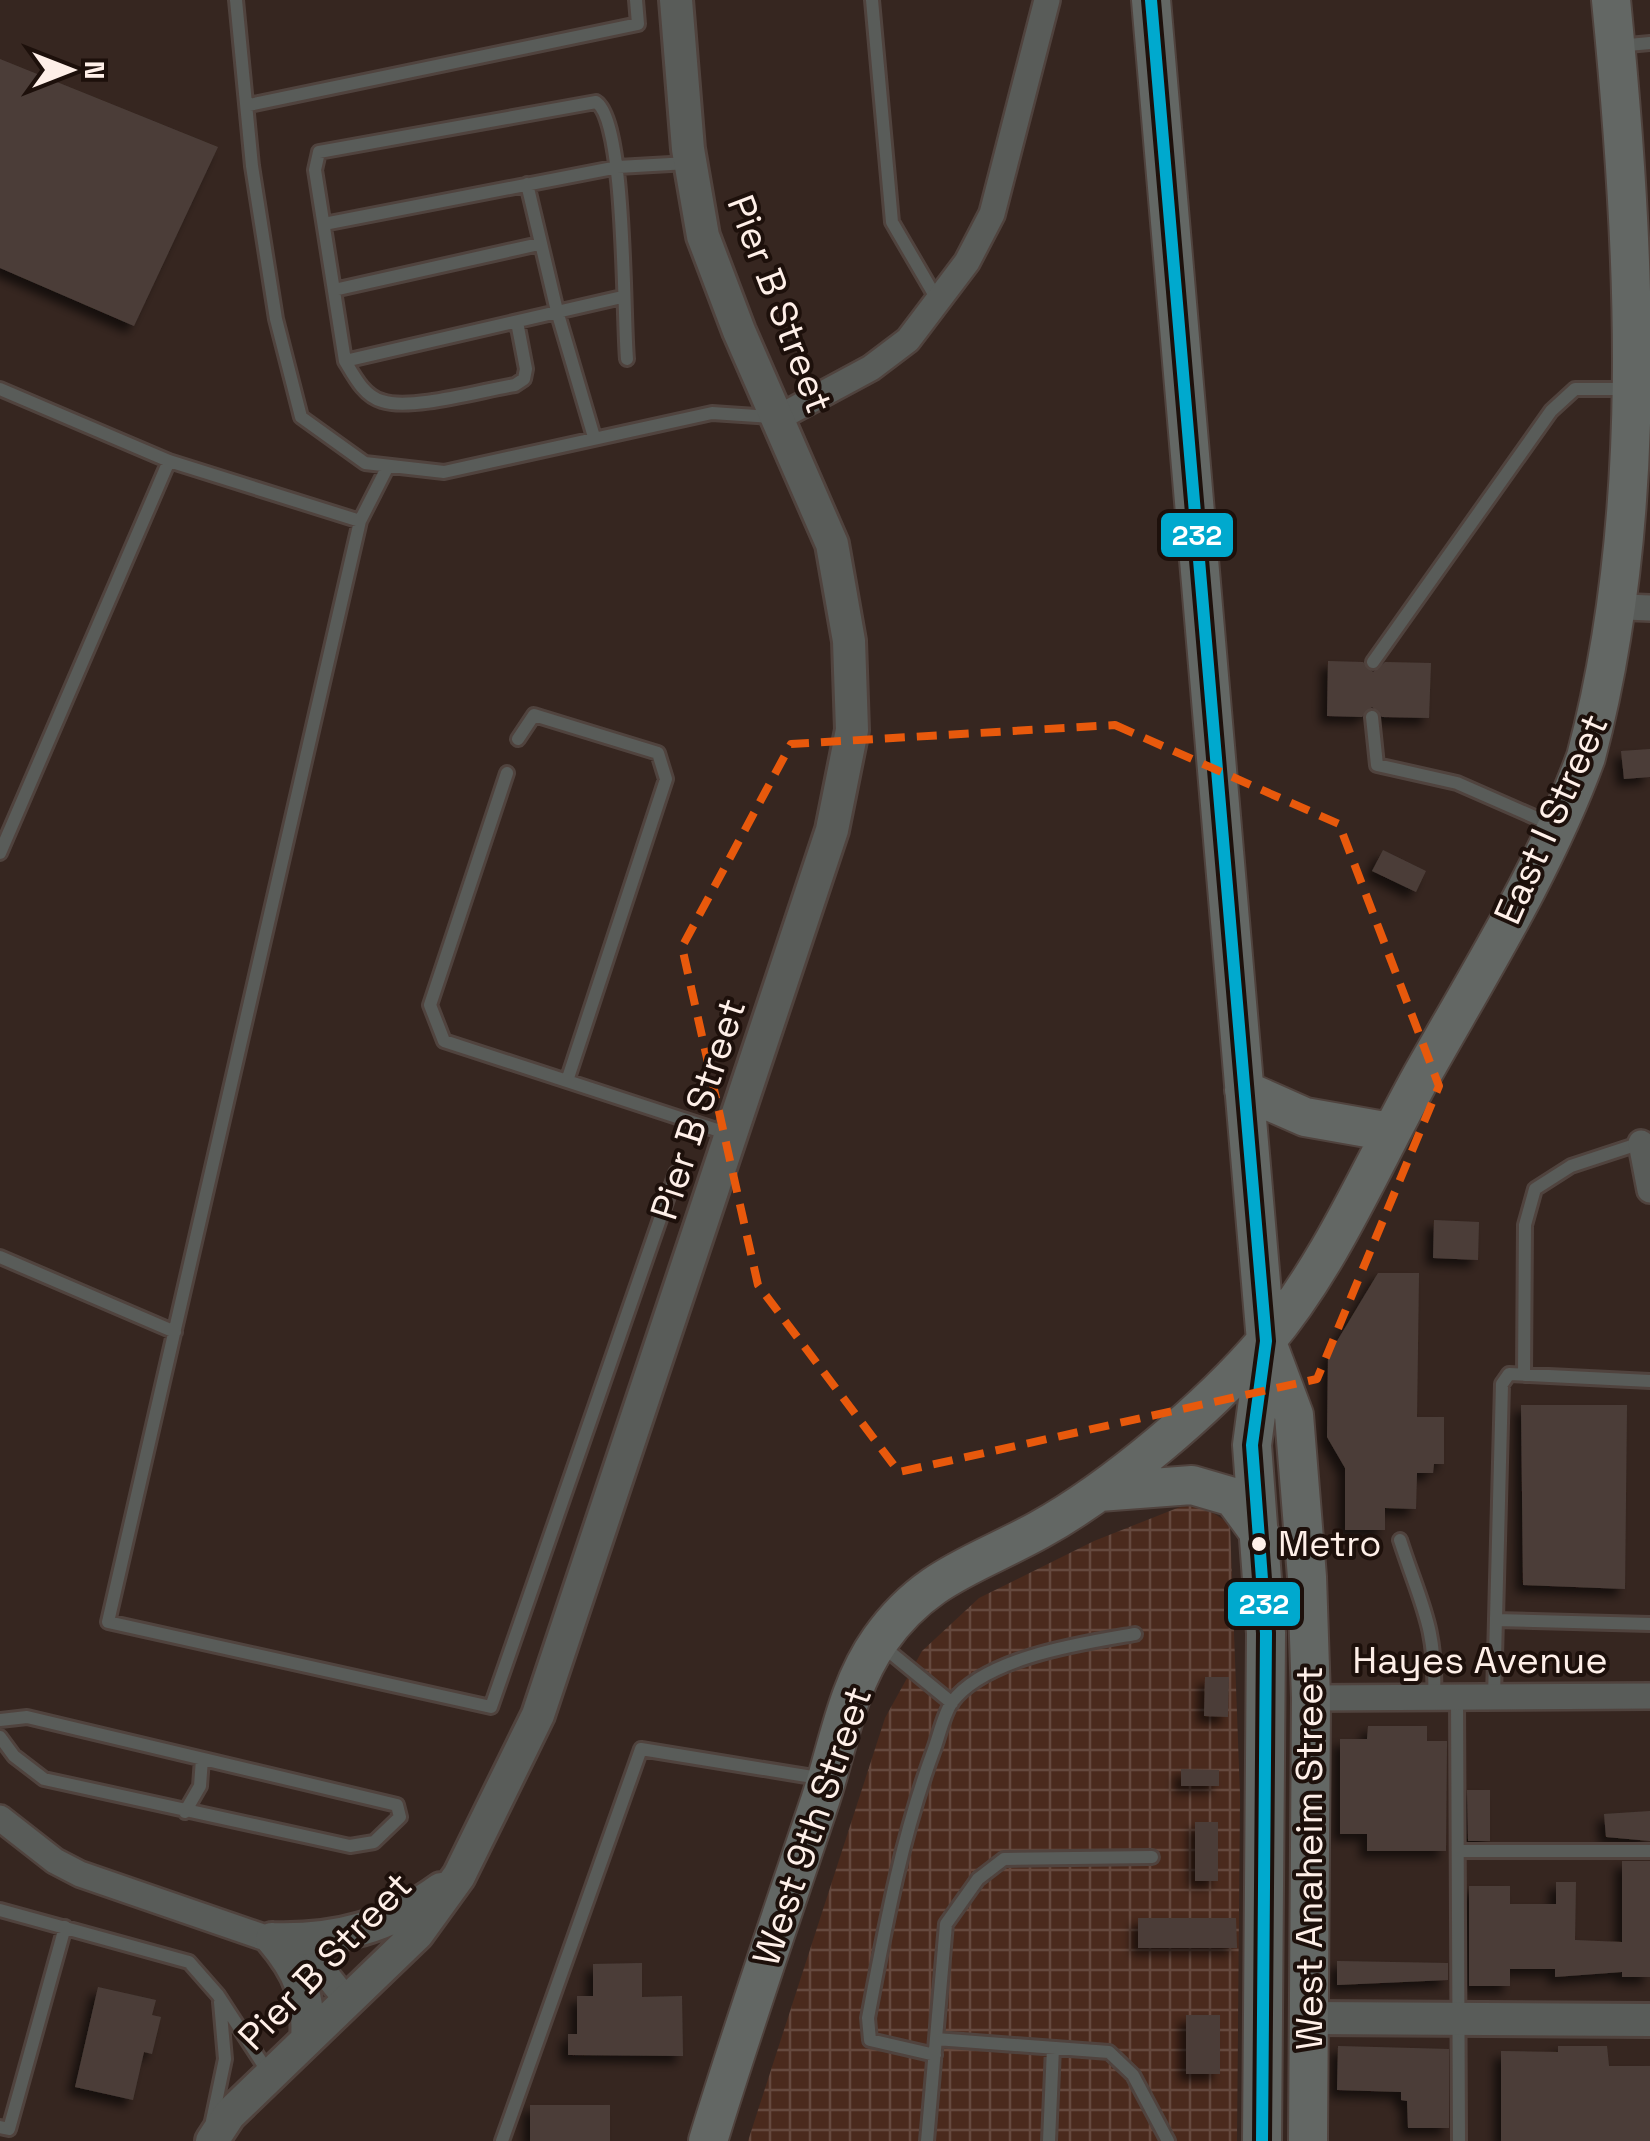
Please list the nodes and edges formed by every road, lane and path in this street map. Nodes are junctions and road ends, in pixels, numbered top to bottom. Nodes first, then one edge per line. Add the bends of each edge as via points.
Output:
1 (236, 0) edge
2 (636, 0) edge
3 (676, 0) edge
4 (872, 0) edge
5 (1047, 0) edge
6 (1151, 0) edge
7 (1612, 0) edge
8 (1633, 45) edge
9 (249, 106) junction
10 (690, 163) junction
11 (618, 166) junction
12 (527, 184) junction
13 (324, 224) junction
14 (539, 244) junction
15 (334, 290) junction
16 (622, 298) junction
17 (938, 301) junction
18 (556, 312) junction
19 (517, 322) junction
20 (1646, 332) edge
21 (626, 359) dead end
22 (345, 362) junction
23 (1641, 388) junction
24 (0, 389) edge
25 (780, 418) junction
26 (594, 437) junction
27 (169, 461) junction
28 (388, 466) junction
29 (360, 522) junction
30 (1638, 608) edge
31 (1373, 662) dead end
32 (1372, 717) dead end
33 (518, 738) dead end
34 (507, 773) dead end
35 (1556, 826) junction
36 (0, 853) edge
37 (567, 1081) junction
38 (1244, 1090) junction
39 (1390, 1132) junction
40 (731, 1135) junction
41 (1641, 1143) joint
42 (676, 1173) dead end
43 (1650, 1190) edge
44 (0, 1257) edge
45 (176, 1332) junction
46 (1266, 1341) junction
47 (1524, 1375) junction
48 (1650, 1382) edge
49 (1091, 1493) junction
50 (1260, 1534) junction
51 (1400, 1540) dead end
52 (1496, 1620) junction
53 (1650, 1624) edge
54 (1135, 1634) dead end
55 (878, 1642) junction
56 (1650, 1696) edge
57 (1311, 1698) junction
58 (1446, 1698) junction
59 (1494, 1698) junction
60 (952, 1702) junction
61 (0, 1720) edge
62 (0, 1737) edge
63 (202, 1759) junction
64 (827, 1779) junction
65 (185, 1812) junction
66 (0, 1818) edge
67 (1458, 1851) junction
68 (1650, 1852) edge
69 (1152, 1857) dead end
70 (460, 1876) junction
71 (0, 1910) edge
72 (64, 1927) junction
73 (272, 1939) junction
74 (218, 1995) junction
75 (348, 2002) junction
76 (1309, 2018) junction
77 (1459, 2020) junction
78 (1650, 2020) edge
79 (936, 2039) junction
80 (307, 2040) junction
81 (1053, 2048) junction
82 (934, 2055) junction
83 (270, 2075) junction
84 (0, 2127) edge
85 (210, 2141) edge
86 (502, 2141) edge
87 (708, 2141) edge
88 (927, 2141) edge
89 (1049, 2141) edge
90 (1168, 2141) edge
91 (1262, 2141) edge
92 (1308, 2141) edge
93 (1460, 2141) edge

1 - 9 lane
2 - 9 lane via 638,24
3 - 10 street, Pier B Street
4 - 17 lane via 892,222
5 - 17 street via 985,234
6 - 38 main road, West Anaheim Street
7 - 8 main road, East I Street
8 - 20 main road, East I Street
9 - 28 lane via 276,319 301,417 365,463
10 - 11 lane
10 - 25 street, Pier B Street via 703,236
11 - 12 lane
11 - 13 lane via 608,115 596,102 326,148 315,160
11 - 16 lane
12 - 13 lane
12 - 14 lane
13 - 15 lane
14 - 15 lane
14 - 18 lane
15 - 22 lane
16 - 18 lane
16 - 21 lane
17 - 25 street via 908,340 871,368
18 - 19 lane
18 - 26 lane
19 - 22 lane
19 - 22 lane via 526,369 515,384 381,401 361,387
20 - 23 main road, East I Street
23 - 30 main road, East I Street
23 - 31 lane via 1576,389 1552,411
24 - 27 lane
25 - 26 lane via 712,413
25 - 40 street, Pier B Street via 832,544 849,642 852,730 832,830
26 - 28 lane via 444,472
27 - 29 lane
27 - 36 lane
28 - 29 lane
29 - 45 lane
30 - 35 main road, East I Street
32 - 35 lane via 1377,765 1457,783
33 - 37 lane via 534,716 658,754 666,779
34 - 37 lane via 430,1005 444,1041
35 - 39 main road, East I Street
37 - 40 lane
38 - 39 main road via 1305,1117
38 - 46 main road, West Anaheim Street
39 - 46 main road, East I Street via 1316,1268
40 - 70 street, Pier B Street via 538,1716
41 - 43 street
41 - 47 lane via 1571,1166 1535,1189 1524,1226
42 - 45 lane via 491,1707 108,1622
44 - 45 lane
46 - 49 main road, West 9th Street via 1160,1444
46 - 50 main road, West Anaheim Street via 1252,1445
46 - 57 main road, West Anaheim Street via 1294,1415
47 - 48 lane
47 - 52 lane via 1509,1374 1502,1384 1498,1418
49 - 50 main road via 1192,1486 1233,1497
49 - 55 main road, West 9th Street via 1041,1529 969,1561 918,1596
50 - 91 main road, West Anaheim Street via 1268,1862
51 - 58 lane via 1427,1608
52 - 53 lane
52 - 59 lane
54 - 60 lane via 1057,1648 982,1678
55 - 60 lane
55 - 64 main road, West 9th Street via 844,1713
56 - 59 street, Hayes Avenue
57 - 58 street, Hayes Avenue
57 - 76 main road, West Anaheim Street
58 - 59 street, Hayes Avenue
58 - 67 lane
60 - 82 lane via 894,1881 868,2018 870,2040
61 - 63 lane via 27,1716
62 - 65 lane via 44,1779
63 - 65 lane via 200,1786
63 - 65 lane via 397,1804 400,1816 374,1842 350,1846
64 - 86 lane via 641,1749
64 - 87 main road, West 9th Street
66 - 73 street via 80,1874
67 - 68 lane
67 - 77 lane
69 - 79 lane via 1004,1859 978,1880 946,1924
70 - 73 street via 378,1925 342,1936
70 - 75 street, Pier B Street via 417,1934
71 - 72 lane
72 - 74 lane via 189,1962
72 - 84 lane via 9,2129
73 - 75 street via 311,1960
73 - 80 street via 307,1994
74 - 83 lane
74 - 85 lane via 224,2060
75 - 80 street, Pier B Street
76 - 77 street
76 - 92 main road, West Anaheim Street
77 - 78 street
77 - 93 lane
79 - 81 lane
79 - 82 lane
80 - 83 street, Pier B Street
81 - 89 lane
81 - 90 lane via 1108,2052 1133,2075
82 - 88 lane
83 - 85 street, Pier B Street

